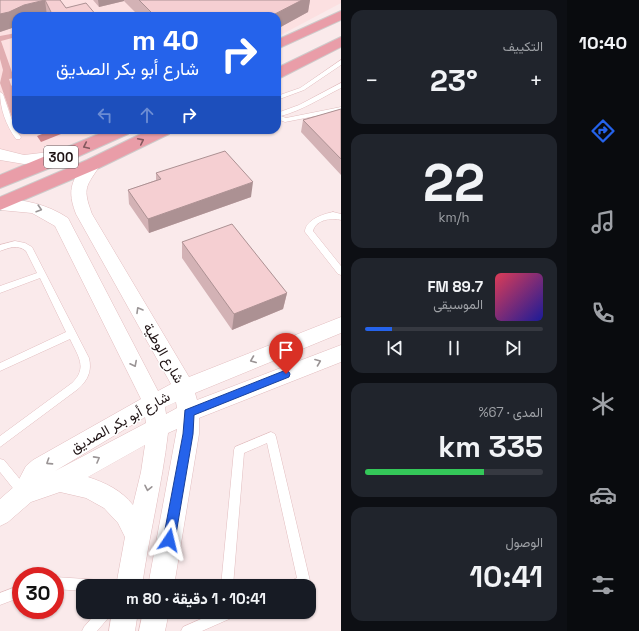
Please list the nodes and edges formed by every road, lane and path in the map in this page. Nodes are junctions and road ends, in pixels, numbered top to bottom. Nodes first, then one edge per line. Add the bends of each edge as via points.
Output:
1 (341, 15) edge
2 (341, 41) edge
3 (281, 44) edge
4 (341, 62) edge
5 (281, 72) edge
6 (341, 85) edge
7 (0, 94) edge
8 (281, 97) edge
9 (341, 109) edge
10 (281, 115) edge
11 (281, 118) edge
12 (12, 129) edge
13 (16, 134) edge
14 (113, 134) edge
15 (155, 134) edge
16 (18, 137) dead end
17 (0, 154) edge
18 (69, 154) junction
19 (93, 164) junction
20 (0, 182) edge
21 (0, 204) edge
22 (341, 217) edge
23 (0, 248) edge
24 (341, 272) edge
25 (42, 274) junction
26 (0, 290) edge
27 (341, 325) edge
28 (72, 334) junction
29 (341, 353) edge
30 (0, 367) edge
31 (184, 388) junction
32 (153, 402) junction
33 (189, 413) junction
34 (158, 428) junction
35 (0, 442) edge
36 (0, 464) edge
37 (57, 481) junction
38 (24, 493) junction
39 (0, 514) edge
40 (138, 537) junction
41 (130, 579) edge
42 (162, 579) edge
43 (228, 579) edge
44 (304, 579) edge
45 (64, 584) edge
46 (76, 584) edge
47 (12, 594) edge
48 (0, 599) edge
49 (99, 619) edge
50 (124, 619) edge
51 (155, 619) edge
52 (213, 619) edge
53 (88, 631) edge
54 (122, 631) edge
55 (152, 631) edge
56 (186, 631) edge

1 - 3 main road
2 - 5 main road
4 - 8 lane via 302,89
6 - 10 lane
7 - 12 lane
9 - 11 lane via 285,120
13 - 16 lane
14 -> 18 main road, 300
19 -> 15 main road, 300
17 - 18 street via 26,160
18 - 20 main road, 300
19 - 21 main road, 300
31 -> 19 street, شارع الوطية via 84,214 77,197 80,179
21 -> 32 street via 29,206 48,212 62,222
22 - 24 lane via 331,215 313,223 309,228
23 - 25 lane via 12,244 25,246
25 - 26 lane
25 - 28 lane
27 -> 31 street, شارع أبو بكر الصديق
28 - 30 lane
28 - 35 lane via 86,364 84,376 75,386
33 -> 29 street, شارع أبو بكر الصديق
31 - 32 street, شارع أبو بكر الصديق
31 - 33 street, شارع الوطية
32 - 34 street
32 -> 38 street, شارع أبو بكر الصديق via 50,461 34,474
33 - 34 street, شارع أبو بكر الصديق
33 - 42 street, شارع الوطية via 188,434
37 -> 34 street, شارع أبو بكر الصديق
34 -> 40 street via 152,472
36 - 38 lane
37 - 38 street, شارع أبو بكر الصديق via 41,489
37 - 40 street via 84,485 106,496 125,514
38 - 39 street, شارع أبو بكر الصديق
40 - 41 street
43 - 44 lane via 239,450 271,437
45 - 46 lane
47 - 48 lane
49 - 53 lane
50 - 54 street
51 - 55 street
52 - 56 lane

